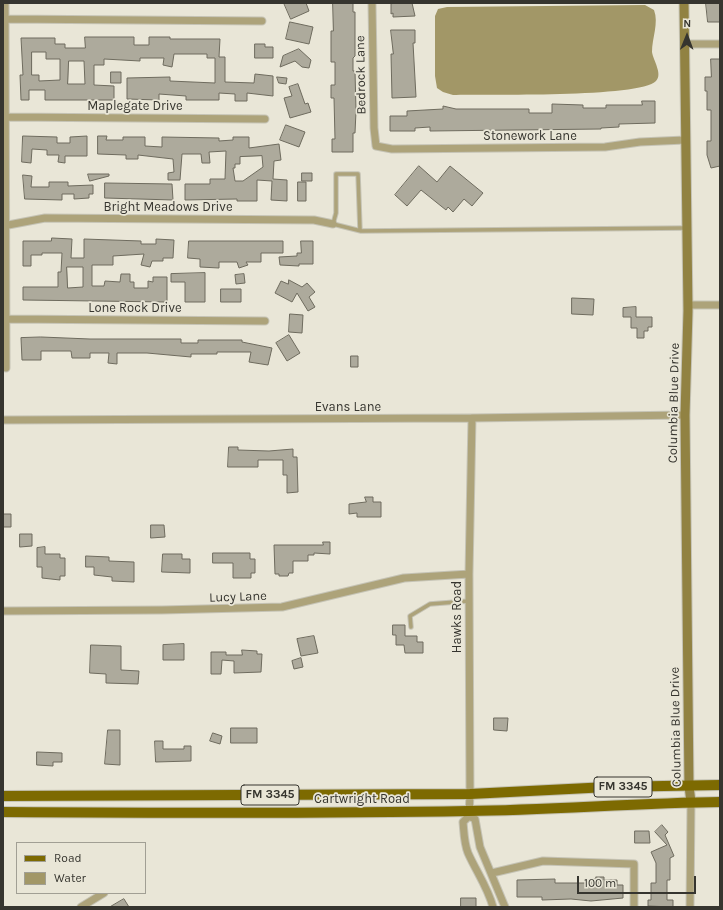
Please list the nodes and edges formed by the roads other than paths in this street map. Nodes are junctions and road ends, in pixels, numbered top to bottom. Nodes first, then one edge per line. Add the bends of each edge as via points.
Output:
1 (5, 3) edge
2 (372, 3) edge
3 (684, 3) edge
4 (6, 19) junction
5 (262, 20) dead end
6 (684, 44) junction
7 (720, 44) edge
8 (6, 117) junction
9 (265, 119) dead end
10 (685, 140) junction
11 (376, 146) joint
12 (334, 224) junction
13 (4, 225) edge
14 (686, 228) junction
15 (360, 230) junction
16 (688, 305) junction
17 (720, 305) edge
18 (6, 319) junction
19 (265, 321) dead end
20 (6, 368) dead end
21 (685, 415) junction
22 (472, 418) junction
23 (3, 420) edge
24 (469, 574) junction
25 (469, 600) junction
26 (3, 611) edge
27 (411, 627) dead end
28 (720, 785) edge
29 (689, 786) junction
30 (470, 794) junction
31 (224, 795) junction
32 (3, 796) edge
33 (691, 802) junction
34 (720, 802) edge
35 (3, 812) edge
36 (225, 813) junction
37 (469, 814) junction
38 (492, 873) junction
39 (102, 894) edge
40 (81, 907) edge
41 (493, 907) edge
42 (505, 907) edge
43 (634, 907) edge
44 (690, 907) edge

1 - 4 street
2 - 11 street, Bedrock Lane
3 - 6 street, Columbia Blue Drive
4 - 5 street
4 - 8 street
6 - 7 street
6 - 10 street, Columbia Blue Drive
8 - 9 street, Maplegate Drive
8 - 13 street
10 - 11 street, Stonework Lane via 582,148 392,149
10 - 14 street, Columbia Blue Drive
12 - 13 street, Bright Meadows Drive via 314,220 45,218
12 - 15 lane
12 - 15 lane via 336,174 358,174
13 - 18 street
14 - 15 lane
14 - 16 street, Columbia Blue Drive
16 - 17 street
16 - 21 street, Columbia Blue Drive
18 - 19 street, Lone Rock Drive
18 - 20 street
21 - 22 street, Evans Lane
21 - 29 street, Columbia Blue Drive
22 - 23 street, Evans Lane
22 - 24 street, Hawks Road
24 - 25 street, Hawks Road
24 - 26 street, Lucy Lane via 404,578 282,607
25 - 27 lane via 430,604 410,616
25 - 30 street, Hawks Road
28 - 29 main road, Cartwright Road / FM 3345
29 - 30 main road, Cartwright Road / FM 3345
29 - 33 street, Columbia Blue Drive
30 - 31 main road, Cartwright Road / FM 3345
30 - 37 street, Hawks Road
31 - 32 main road, Cartwright Road / FM 3345
31 - 36 main road
33 - 34 main road, Cartwright Road / FM 3345
33 - 37 main road, Cartwright Road / FM 3345
33 - 44 street
35 - 36 main road, Cartwright Road / FM 3345
36 - 37 main road, Cartwright Road / FM 3345
37 - 38 street via 476,819 480,847
37 - 41 street, Hawks Road via 463,822 465,844
38 - 42 street
38 - 43 street via 542,861 634,864
39 - 40 street

